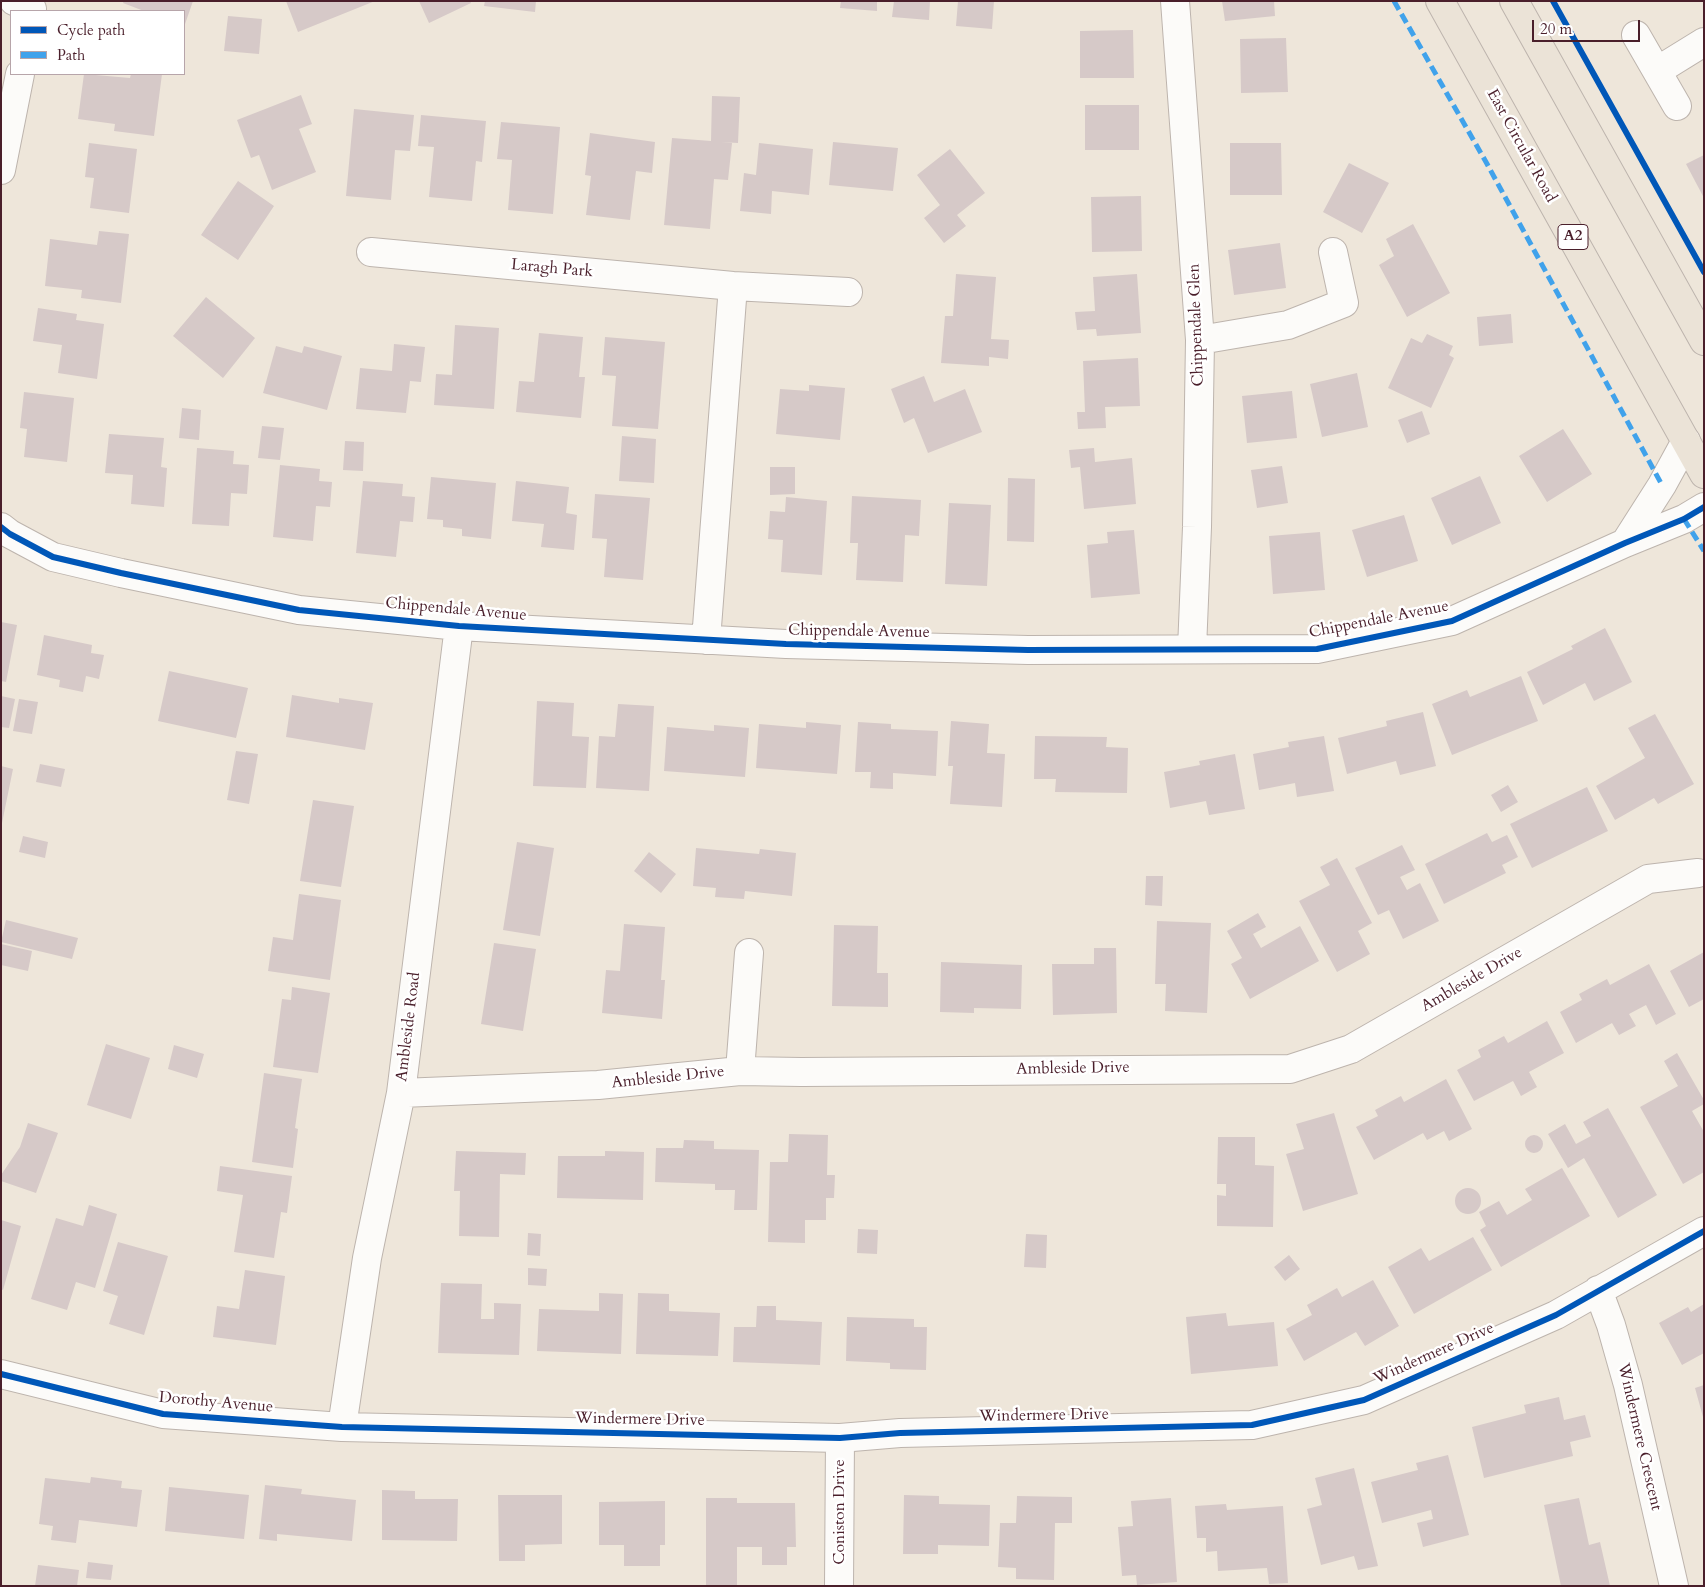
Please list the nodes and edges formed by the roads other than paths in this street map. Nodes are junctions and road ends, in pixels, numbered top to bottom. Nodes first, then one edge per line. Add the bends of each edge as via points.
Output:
1 (1175, 1) edge
2 (1440, 1) edge
3 (1514, 1) edge
4 (1636, 35) dead end
5 (1704, 42) edge
6 (1657, 71) junction
7 (20, 75) edge
8 (1677, 106) dead end
9 (1, 170) edge
10 (372, 252) dead end
11 (1333, 252) dead end
12 (733, 286) junction
13 (848, 292) dead end
14 (1200, 340) junction
15 (1704, 341) edge
16 (1686, 441) junction
17 (1704, 474) edge
18 (1704, 507) edge
19 (1, 527) edge
20 (1625, 542) junction
21 (459, 626) junction
22 (706, 640) junction
23 (1192, 649) junction
24 (1698, 873) dead end
25 (749, 954) dead end
26 (740, 1070) junction
27 (401, 1093) junction
28 (1704, 1231) edge
29 (1598, 1290) junction
30 (1, 1374) edge
31 (342, 1427) junction
32 (840, 1438) junction
33 (839, 1586) edge
34 (1674, 1586) edge

1 - 14 street, Chippendale Glen
2 - 16 highway, East Circular Road / A2
3 - 15 highway
4 - 6 street
5 - 6 street
6 - 8 street
7 - 9 street
10 - 12 street, Laragh Park
11 - 14 street via 1344,304 1288,325
12 - 13 street, Laragh Park
12 - 22 street
14 - 23 street, Chippendale Glen
16 - 17 highway, East Circular Road / A2
16 - 20 street
18 - 20 street, Chippendale Avenue via 1684,519
19 - 21 street, Chippendale Avenue via 53,557 121,573 299,610
20 - 23 street, Chippendale Avenue via 1452,621 1317,649
21 - 22 street, Chippendale Avenue
21 - 27 street, Ambleside Road
22 - 23 street, Chippendale Avenue via 1028,650
24 - 26 street, Ambleside Drive via 1648,879 1351,1049 1290,1069
25 - 26 street
26 - 27 street, Ambleside Drive via 598,1085
27 - 31 street, Ambleside Road via 367,1258
28 - 29 street, Windermere Drive
29 - 32 street, Windermere Drive via 1556,1314 1364,1400 1252,1425 900,1433
29 - 34 street, Windermere Crescent via 1628,1385
30 - 31 street, Dorothy Avenue via 163,1414
31 - 32 street, Windermere Drive
32 - 33 street, Coniston Drive

